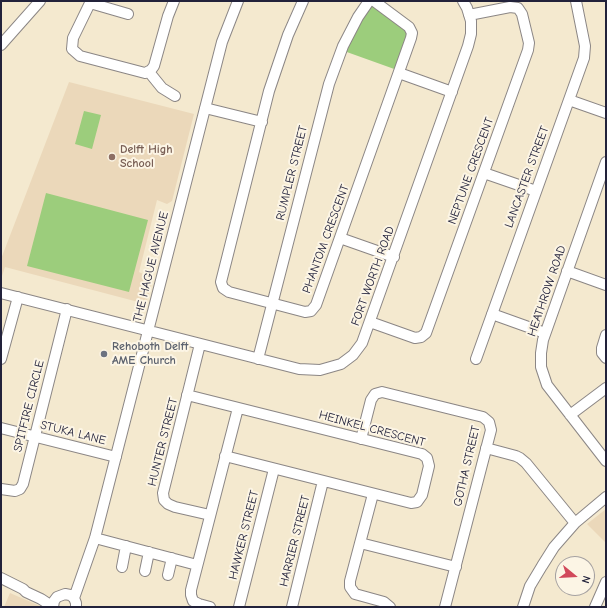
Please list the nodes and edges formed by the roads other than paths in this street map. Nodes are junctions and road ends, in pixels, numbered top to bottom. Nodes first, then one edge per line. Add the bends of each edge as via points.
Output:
1 (40, 1) edge
2 (174, 1) edge
3 (238, 1) edge
4 (303, 1) edge
5 (369, 1) edge
6 (374, 1) edge
7 (464, 1) edge
8 (576, 1) edge
9 (91, 2) edge
10 (128, 14) dead end
11 (469, 15) junction
12 (1, 45) edge
13 (149, 72) junction
14 (399, 73) junction
15 (452, 92) junction
16 (175, 96) dead end
17 (569, 100) junction
18 (205, 108) junction
19 (606, 113) edge
20 (262, 122) junction
21 (606, 162) edge
22 (484, 173) junction
23 (536, 191) junction
24 (340, 238) junction
25 (394, 257) junction
26 (567, 271) junction
27 (606, 285) edge
28 (1, 293) edge
29 (18, 297) junction
30 (273, 303) junction
31 (67, 309) junction
32 (492, 314) junction
33 (370, 322) junction
34 (149, 331) junction
35 (545, 334) junction
36 (606, 335) edge
37 (200, 344) junction
38 (606, 358) edge
39 (1, 359) edge
40 (258, 359) junction
41 (476, 359) dead end
42 (606, 388) edge
43 (188, 395) junction
44 (238, 408) junction
45 (570, 415) junction
46 (1, 428) edge
47 (35, 437) junction
48 (361, 439) junction
49 (486, 448) junction
50 (225, 456) junction
51 (116, 457) junction
52 (606, 461) edge
53 (274, 469) junction
54 (323, 481) junction
55 (1, 489) edge
56 (373, 494) junction
57 (606, 497) edge
58 (210, 515) junction
59 (575, 523) junction
60 (95, 538) junction
61 (360, 543) junction
62 (126, 546) junction
63 (149, 552) junction
64 (172, 558) junction
65 (197, 565) junction
66 (122, 567) dead end
67 (456, 567) junction
68 (145, 571) dead end
69 (168, 575) dead end
70 (1, 578) edge
71 (606, 582) edge
72 (23, 589) junction
73 (71, 601) edge
74 (53, 607) edge
75 (210, 607) edge
76 (239, 607) edge
77 (292, 607) edge
78 (390, 607) edge
79 (446, 607) edge
80 (523, 607) edge
81 (595, 607) edge

1 - 12 street
2 - 13 street via 154,66
3 - 18 street, THE HAGUE AVENUE via 222,42
4 - 20 street, PHANTOM CRESCENT via 278,63
5 - 30 street, RUMPLER STREET via 358,16 343,46 329,84
6 - 14 street, PHANTOM CRESCENT via 411,31
7 - 11 street, FORT WORTH ROAD
8 - 17 street, LANCASTER STREET via 585,51
9 - 10 street
9 - 13 street via 73,38 72,49 75,53
11 - 15 street, FORT WORTH ROAD via 470,40
11 - 22 street, NEPTUNE CRESCENT via 515,7 522,14 529,43
13 - 16 street via 165,90
14 - 15 street
14 - 24 street, PHANTOM CRESCENT
15 - 25 street, FORT WORTH ROAD
17 - 19 street
17 - 23 street, LANCASTER STREET
18 - 20 street
18 - 34 street, THE HAGUE AVENUE
20 - 30 street, PHANTOM CRESCENT via 221,282 223,288 229,292
21 - 26 street, HEATHROW ROAD
22 - 23 street
22 - 33 street, NEPTUNE CRESCENT via 426,333 415,338
23 - 32 street, LANCASTER STREET
24 - 25 street
24 - 30 street, PHANTOM CRESCENT via 313,309 305,312
25 - 33 street, FORT WORTH ROAD
26 - 27 street
26 - 35 street, HEATHROW ROAD
28 - 29 street
29 - 31 street
29 - 39 street
30 - 40 street, RUMPLER STREET
31 - 34 street
31 - 47 street, SPITFIRE CIRCLE
32 - 35 street
32 - 41 street, LANCASTER STREET
33 - 40 street, FORT WORTH ROAD via 358,350 334,367 306,370
34 - 37 street, FORT WORTH ROAD
34 - 51 street, THE HAGUE AVENUE
35 - 45 street, HEATHROW ROAD via 540,354 543,373 547,385
36 - 38 street via 602,348
37 - 40 street, FORT WORTH ROAD
37 - 43 street, HUNTER STREET
42 - 45 street
43 - 44 street, HEINKEL CRESCENT
43 - 58 street, HUNTER STREET via 163,493 164,500 168,504
44 - 48 street, HEINKEL CRESCENT
44 - 50 street
45 - 52 street, HEATHROW ROAD
46 - 47 street, STUKA LANE
47 - 51 street, STUKA LANE
47 - 55 street, SPITFIRE CIRCLE via 22,486 15,491
48 - 49 street, GOTHA STREET via 371,400 382,392 486,418 491,427
48 - 56 street, HEINKEL CRESCENT via 422,454 428,461 422,495 417,502 408,503
49 - 59 street via 516,456 526,463
49 - 67 street, GOTHA STREET
50 - 53 street, HEINKEL CRESCENT
50 - 58 street
51 - 60 street, THE HAGUE AVENUE
53 - 54 street, HEINKEL CRESCENT
53 - 76 street, HAWKER STREET
54 - 56 street, HEINKEL CRESCENT
54 - 77 street, HARRIER STREET
56 - 61 street
57 - 59 street
58 - 65 street
59 - 80 street via 554,547 542,566 530,586
60 - 62 street
60 - 73 street, THE HAGUE AVENUE via 86,562 73,584
61 - 67 street
61 - 78 street via 350,581 351,589 358,595 384,602
62 - 63 street
62 - 66 street
63 - 64 street
63 - 68 street
64 - 65 street
64 - 69 street
65 - 75 street via 190,595 196,603
67 - 79 street, GOTHA STREET
70 - 72 street
71 - 81 street
72 - 73 street via 29,588
72 - 74 street
73 - 74 street, THE HAGUE AVENUE via 54,601

